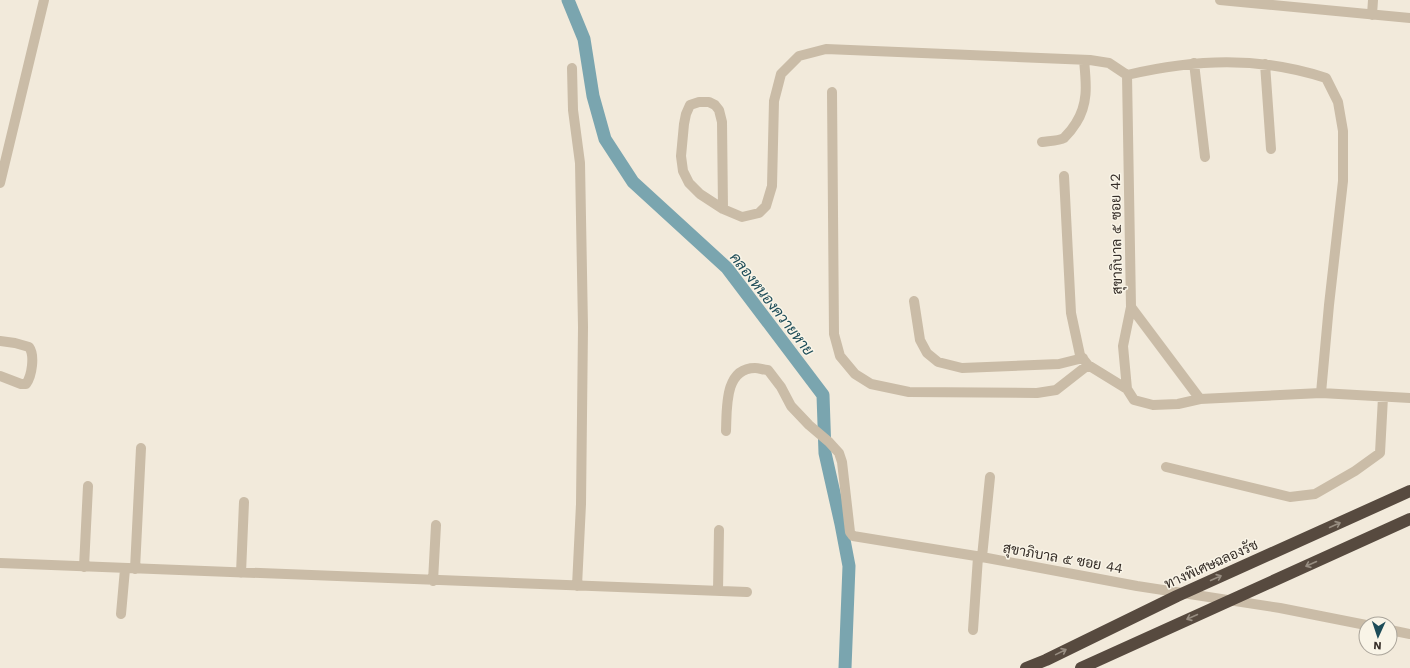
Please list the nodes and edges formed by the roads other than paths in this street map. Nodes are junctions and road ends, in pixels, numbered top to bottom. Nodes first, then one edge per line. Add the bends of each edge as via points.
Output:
1 (44, 0) edge
2 (1220, 0) edge
3 (1373, 0) edge
4 (1372, 15) junction
5 (1410, 18) edge
6 (1084, 60) junction
7 (1194, 64) junction
8 (1265, 64) junction
9 (572, 68) dead end
10 (1127, 75) junction
11 (832, 92) dead end
12 (1042, 142) dead end
13 (1271, 149) dead end
14 (1206, 156) dead end
15 (1064, 176) dead end
16 (0, 183) edge
17 (723, 209) junction
18 (914, 301) dead end
19 (1131, 307) junction
20 (0, 341) edge
21 (1086, 361) junction
22 (0, 376) edge
23 (1127, 390) junction
24 (1321, 393) junction
25 (1383, 397) junction
26 (1410, 398) edge
27 (1200, 399) junction
28 (726, 431) dead end
29 (140, 448) dead end
30 (1166, 467) dead end
31 (990, 477) dead end
32 (88, 486) dead end
33 (1410, 491) edge
34 (244, 502) dead end
35 (1410, 519) edge
36 (436, 525) dead end
37 (719, 530) dead end
38 (980, 557) junction
39 (0, 563) edge
40 (84, 567) junction
41 (130, 569) junction
42 (241, 573) junction
43 (433, 580) junction
44 (577, 586) junction
45 (718, 591) junction
46 (747, 592) dead end
47 (121, 614) dead end
48 (1358, 623) edge
49 (973, 630) dead end
50 (1398, 632) edge
51 (1410, 634) edge
52 (1026, 668) edge
53 (1081, 668) edge

1 - 16 street
2 - 4 street
3 - 4 street
4 - 5 street
6 - 10 street via 1109,63
6 - 12 street via 1087,86 1082,115 1063,138
6 - 17 street via 826,49 799,56 780,74 774,101 772,186 766,206 759,213 742,217
7 - 8 street via 1213,61
7 - 10 street
7 - 14 street
8 - 13 street
8 - 24 street via 1326,78 1338,102 1343,131 1343,181
9 - 44 street via 573,110 580,163 583,319 581,504
10 - 19 street, สุขาภิบาล ๕ ซอย 42
11 - 21 street via 834,334 840,356 855,374 871,384 909,392 1037,393 1056,390
15 - 21 street via 1071,314 1080,355
17 - 17 street via 722,122 715,105 699,102 690,105 686,114 681,156 683,171 700,194
18 - 21 street via 920,340 927,353 938,362 962,368
19 - 23 street via 1123,346
19 - 27 street, สุขาภิบาล ๕ ซอย 42
20 - 22 street via 29,347 32,354 30,376 26,384
21 - 23 street
23 - 27 street via 1134,400 1153,405 1178,404
24 - 25 street
24 - 27 street
25 - 26 street
25 - 30 street via 1380,453 1315,494 1290,497
28 - 38 street, สุขาภิบาล ๕ ซอย 44 via 728,394 734,378 741,371 755,368 768,370 791,406 839,453 850,532 853,536
29 - 41 street
31 - 38 street
32 - 40 street
52 -> 33 highway, ทางพิเศษฉลองรัช, bridge via 1177,596
34 - 42 street
35 -> 53 highway, bridge
36 - 43 street
37 - 45 street
38 - 48 street, สุขาภิบาล ๕ ซอย 44
38 - 49 street
39 - 40 street
40 - 41 street
41 - 42 street
41 - 47 street
42 - 43 street
43 - 44 street
44 - 45 street
45 - 46 street
50 - 51 street

